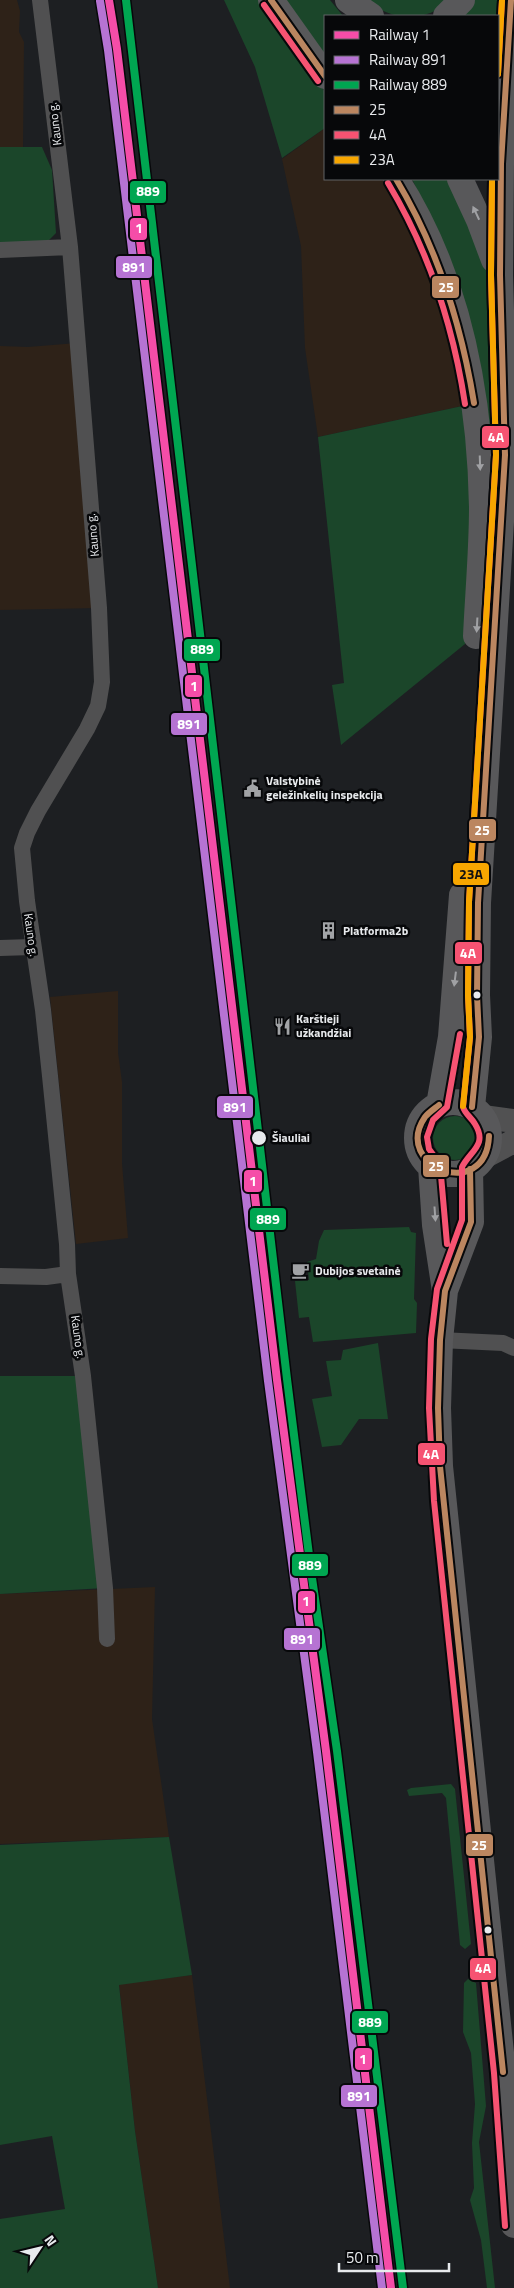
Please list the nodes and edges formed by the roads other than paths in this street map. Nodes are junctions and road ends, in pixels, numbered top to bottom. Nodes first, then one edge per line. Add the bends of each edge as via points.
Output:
1 (40, 0) edge
2 (271, 0) edge
3 (344, 0) edge
4 (348, 0) edge
5 (462, 0) edge
6 (511, 0) edge
7 (355, 15) edge
8 (370, 15) edge
9 (447, 15) edge
10 (324, 75) edge
11 (397, 180) edge
12 (460, 180) edge
13 (70, 247) junction
14 (0, 250) edge
15 (500, 275) junction
16 (499, 507) edge
17 (32, 947) junction
18 (0, 948) edge
19 (439, 1105) junction
20 (477, 1112) junction
21 (514, 1121) edge
22 (514, 1143) edge
23 (477, 1163) junction
24 (431, 1166) junction
25 (68, 1274) junction
26 (0, 1276) edge
27 (445, 1292) junction
28 (440, 1340) junction
29 (514, 1348) edge
30 (107, 1639) dead end
31 (509, 2072) edge
32 (514, 2225) edge

1 - 13 street, Kauno g.
2 - 10 main road
3 - 7 main road
4 - 8 main road
5 - 9 main road
6 - 15 main road via 501,164
11 -> 16 main road via 427,234 444,275 468,362 479,444
15 -> 12 main road via 480,220
13 - 14 street
13 - 17 street, Kauno g. via 102,682 98,706 88,729 38,811 22,848
15 - 16 main road via 505,455
16 -> 19 main road via 450,1037
16 - 20 main road via 478,903
17 - 18 street
17 - 25 street, Kauno g. via 43,1010
19 - 20 main road via 456,1102
19 - 24 main road via 426,1114 419,1129 421,1153
20 - 21 main road
20 - 23 main road via 489,1137
22 - 23 main road
23 - 24 main road via 463,1172 446,1173
23 - 27 main road via 470,1222
24 -> 27 main road via 435,1225
25 - 26 street
25 - 30 street, Kauno g. via 84,1376
27 - 28 main road
28 - 29 street via 502,1343
28 - 31 main road via 438,1408 442,1483
31 - 32 main road

